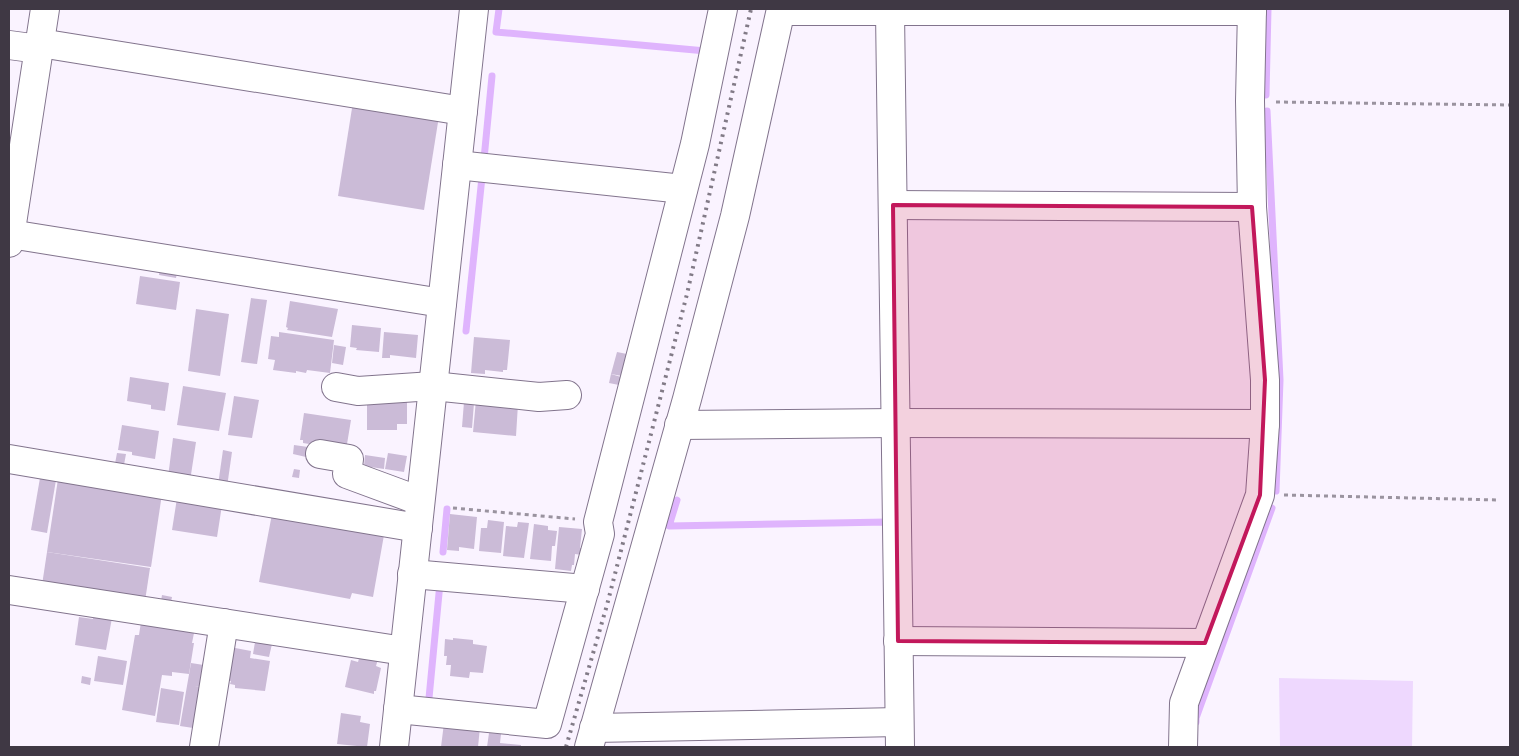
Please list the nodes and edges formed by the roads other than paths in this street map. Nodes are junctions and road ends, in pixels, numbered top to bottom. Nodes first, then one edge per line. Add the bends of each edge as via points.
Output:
1 (45, 9) edge
2 (474, 9) edge
3 (723, 9) edge
4 (781, 10) edge
5 (1252, 10) edge
6 (890, 12) junction
7 (9, 44) edge
8 (39, 46) junction
9 (463, 111) junction
10 (457, 165) junction
11 (683, 189) junction
12 (892, 206) junction
13 (1252, 207) junction
14 (9, 238) edge
15 (442, 303) junction
16 (433, 386) junction
17 (336, 387) dead end
18 (567, 395) dead end
19 (896, 423) junction
20 (1265, 424) junction
21 (680, 425) junction
22 (320, 454) dead end
23 (9, 459) edge
24 (420, 501) junction
25 (418, 528) junction
26 (412, 574) junction
27 (585, 589) junction
28 (9, 590) edge
29 (224, 623) junction
30 (898, 641) junction
31 (1205, 642) junction
32 (404, 651) junction
33 (398, 708) junction
34 (899, 734) edge
35 (592, 738) edge
36 (204, 747) edge
37 (394, 747) edge
38 (1183, 747) edge

1 - 8 street
2 - 9 street
3 - 11 street
4 - 6 street
4 - 21 street via 735,216
5 - 6 street
5 - 13 street
6 - 12 street
7 - 8 street
8 - 9 street
8 - 14 street
9 - 10 street
10 - 11 street
10 - 15 street
11 - 27 street via 598,522 600,534
12 - 13 street
12 - 19 street
13 - 20 street via 1265,380
14 - 15 street
15 - 16 street
16 - 17 street via 358,391
16 - 18 street via 539,397
16 - 24 street
19 - 20 street
19 - 21 street
19 - 30 street
20 - 31 street via 1260,495
21 - 35 street
22 - 24 street via 349,459 347,474
23 - 25 street
24 - 25 street
25 - 26 street
26 - 27 street
26 - 32 street
27 - 33 street via 547,724
28 - 29 street
29 - 32 street
29 - 36 street
30 - 31 street
30 - 34 street
31 - 38 street via 1184,703
32 - 33 street
33 - 37 street
34 - 35 street

